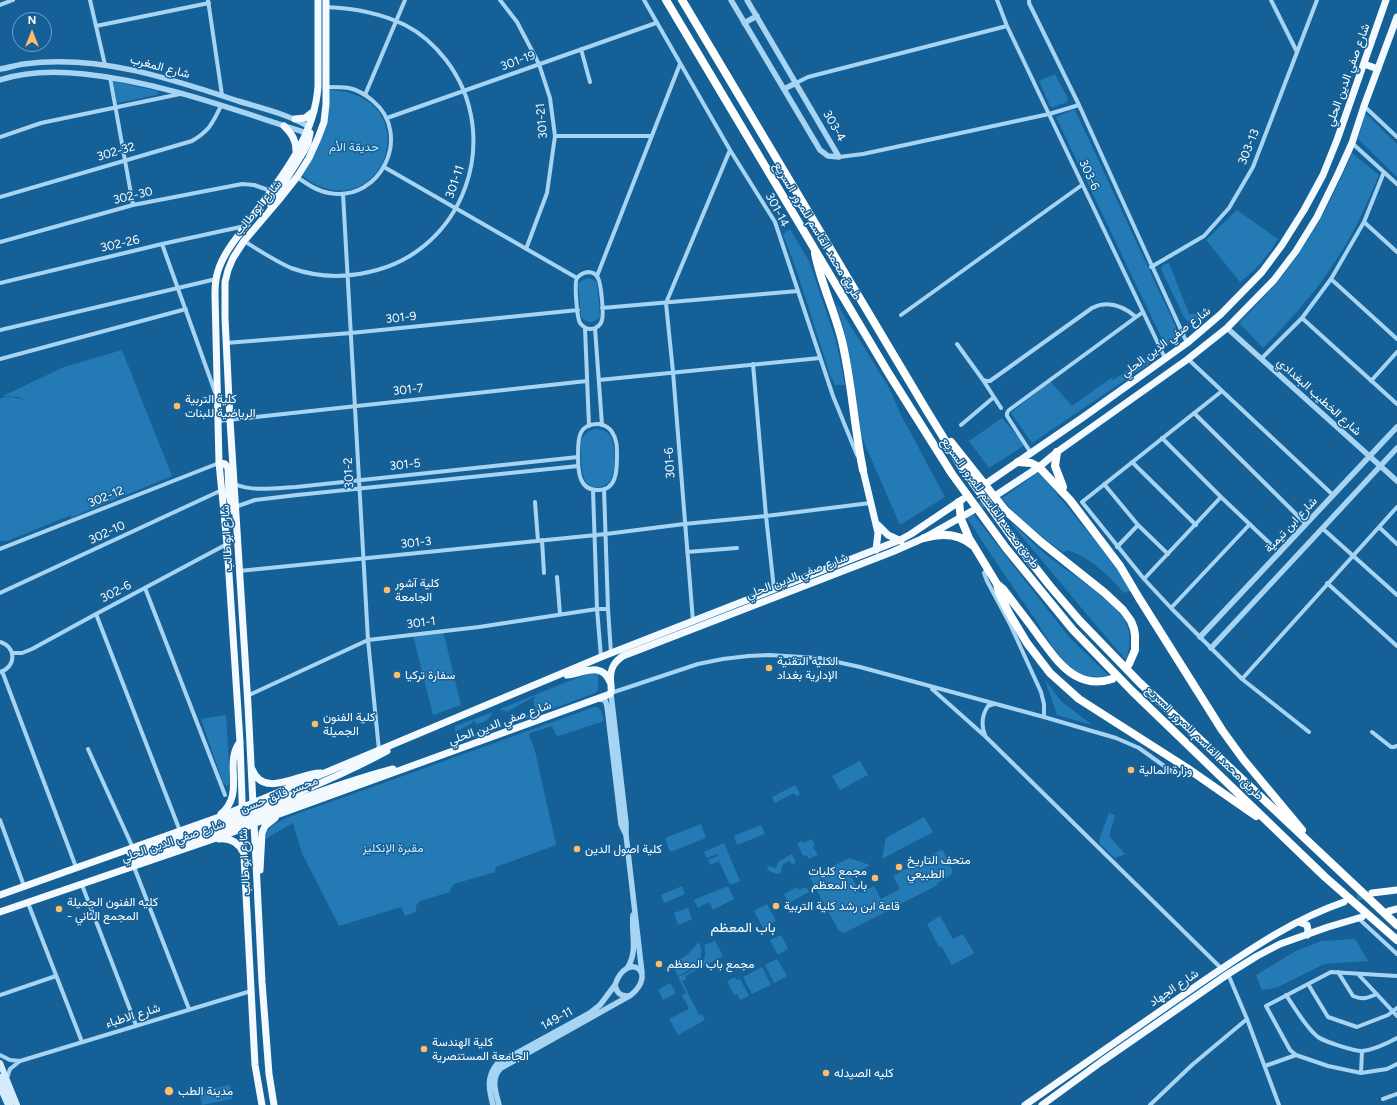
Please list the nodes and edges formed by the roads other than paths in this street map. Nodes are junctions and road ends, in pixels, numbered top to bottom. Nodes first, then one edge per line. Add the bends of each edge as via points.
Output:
1 (13, 0) edge
2 (90, 0) edge
3 (318, 0) edge
4 (405, 0) edge
5 (500, 0) edge
6 (644, 0) edge
7 (666, 0) edge
8 (682, 0) edge
9 (730, 0) edge
10 (747, 0) edge
11 (997, 0) edge
12 (1029, 0) edge
13 (1271, 0) edge
14 (1317, 0) edge
15 (1386, 0) edge
16 (209, 2) edge
17 (326, 4) edge
18 (0, 5) edge
19 (757, 16) junction
20 (1397, 17) edge
21 (396, 21) junction
22 (656, 23) junction
23 (744, 23) junction
24 (96, 26) junction
25 (1007, 26) junction
26 (581, 49) junction
27 (1296, 52) junction
28 (539, 64) junction
29 (680, 64) junction
30 (1364, 64) junction
31 (105, 65) junction
32 (0, 69) edge
33 (1378, 69) junction
34 (151, 74) junction
35 (110, 77) junction
36 (0, 80) edge
37 (590, 82) dead end
38 (796, 83) junction
39 (148, 85) junction
40 (327, 87) junction
41 (784, 89) junction
42 (464, 91) junction
43 (182, 93) junction
44 (222, 95) junction
45 (365, 95) junction
46 (1079, 105) junction
47 (221, 106) junction
48 (1364, 106) junction
49 (115, 107) junction
50 (315, 110) junction
51 (1049, 114) junction
52 (386, 118) junction
53 (295, 119) junction
54 (324, 122) junction
55 (284, 126) junction
56 (309, 131) junction
57 (0, 136) edge
58 (555, 136) junction
59 (652, 136) junction
60 (1397, 137) edge
61 (1352, 143) junction
62 (730, 150) junction
63 (296, 153) junction
64 (839, 157) junction
65 (125, 160) junction
66 (384, 167) junction
67 (1384, 172) junction
68 (297, 177) junction
69 (1082, 184) junction
70 (1397, 184) edge
71 (271, 191) junction
72 (343, 194) junction
73 (0, 197) edge
74 (133, 205) junction
75 (456, 209) junction
76 (268, 214) junction
77 (1364, 222) junction
78 (246, 226) junction
79 (244, 241) junction
80 (0, 242) edge
81 (162, 244) junction
82 (814, 248) junction
83 (526, 249) junction
84 (1397, 252) edge
85 (1151, 267) junction
86 (347, 276) junction
87 (597, 276) junction
88 (577, 278) junction
89 (216, 279) junction
90 (1331, 279) junction
91 (0, 282) edge
92 (178, 288) junction
93 (798, 291) junction
94 (666, 303) junction
95 (186, 308) junction
96 (602, 308) junction
97 (578, 310) junction
98 (1143, 312) junction
99 (901, 315) dead end
100 (1136, 317) junction
101 (1302, 318) junction
102 (585, 328) junction
103 (595, 328) junction
104 (1227, 328) junction
105 (0, 330) edge
106 (350, 333) junction
107 (1397, 339) edge
108 (226, 343) junction
109 (1187, 343) junction
110 (957, 344) dead end
111 (1397, 352) edge
112 (820, 358) junction
113 (1165, 358) junction
114 (0, 359) edge
115 (1188, 359) junction
116 (1261, 359) junction
117 (753, 364) junction
118 (673, 372) junction
119 (599, 380) junction
120 (983, 380) junction
121 (587, 381) junction
122 (1371, 381) junction
123 (1222, 391) junction
124 (994, 397) junction
125 (218, 400) junction
126 (1397, 404) edge
127 (355, 406) junction
128 (1001, 408) dead end
129 (927, 411) junction
130 (1194, 414) junction
131 (1082, 418) junction
132 (219, 420) junction
133 (230, 420) junction
134 (602, 425) junction
135 (961, 425) dead end
136 (589, 426) junction
137 (1397, 427) edge
138 (1090, 430) junction
139 (1162, 438) junction
140 (1397, 448) edge
141 (1057, 452) junction
142 (1031, 453) junction
143 (578, 457) junction
144 (1369, 457) junction
145 (1018, 462) junction
146 (1132, 462) junction
147 (219, 463) junction
148 (520, 464) junction
149 (578, 466) junction
150 (1380, 466) junction
151 (1039, 467) junction
152 (467, 469) junction
153 (863, 470) junction
154 (521, 472) junction
155 (414, 474) junction
156 (467, 478) junction
157 (359, 480) junction
158 (1397, 482) edge
159 (414, 483) junction
160 (988, 483) dead end
161 (234, 484) junction
162 (1104, 484) junction
163 (296, 486) junction
164 (360, 489) junction
165 (604, 489) junction
166 (222, 490) junction
167 (593, 490) junction
168 (998, 494) tunnel mouth
169 (297, 495) junction
170 (1333, 495) junction
171 (1222, 498) junction
172 (1070, 500) junction
173 (961, 501) joint
174 (535, 502) dead end
175 (870, 503) junction
176 (236, 507) junction
177 (1397, 507) edge
178 (972, 511) tunnel mouth
179 (766, 516) junction
180 (961, 519) junction
181 (236, 521) junction
182 (875, 521) junction
183 (684, 524) junction
184 (1250, 524) junction
185 (1306, 524) junction
186 (1138, 525) junction
187 (1196, 525) junction
188 (1379, 527) junction
189 (1322, 528) junction
190 (606, 534) junction
191 (595, 535) junction
192 (924, 538) junction
193 (900, 540) junction
194 (540, 541) junction
195 (237, 543) junction
196 (227, 544) junction
197 (1397, 544) edge
198 (974, 546) junction
199 (1117, 547) junction
200 (738, 548) dead end
201 (0, 549) edge
202 (876, 550) junction
203 (687, 552) junction
204 (1280, 553) junction
205 (1168, 554) junction
206 (1352, 555) junction
207 (363, 558) junction
208 (988, 569) junction
209 (239, 571) junction
210 (544, 573) dead end
211 (557, 577) dead end
212 (1144, 580) junction
213 (1327, 583) junction
214 (997, 584) junction
215 (145, 588) junction
216 (774, 589) junction
217 (0, 593) edge
218 (1397, 594) edge
219 (1171, 608) junction
220 (597, 609) junction
221 (608, 609) junction
222 (96, 614) junction
223 (560, 614) junction
224 (693, 621) junction
225 (1200, 637) junction
226 (368, 640) junction
227 (0, 642) edge
228 (1397, 646) edge
229 (1211, 648) junction
230 (12, 653) junction
231 (611, 653) junction
232 (601, 657) junction
233 (1129, 664) dead end
234 (1, 672) edge
235 (559, 676) junction
236 (1112, 679) dead end
237 (1242, 679) junction
238 (930, 687) junction
239 (611, 691) junction
240 (248, 696) junction
241 (599, 699) junction
242 (996, 704) junction
243 (1044, 717) junction
244 (1309, 732) dead end
245 (1372, 732) dead end
246 (414, 736) junction
247 (986, 737) junction
248 (240, 742) junction
249 (1397, 746) edge
250 (88, 749) dead end
251 (379, 750) junction
252 (425, 762) junction
253 (251, 764) junction
254 (326, 773) junction
255 (1174, 773) dead end
256 (225, 795) dead end
257 (266, 798) junction
258 (253, 803) junction
259 (242, 808) junction
260 (283, 813) junction
261 (219, 817) junction
262 (272, 817) junction
263 (0, 820) edge
264 (254, 824) junction
265 (243, 829) junction
266 (180, 831) junction
267 (1279, 832) junction
268 (228, 834) junction
269 (626, 835) junction
270 (209, 841) junction
271 (133, 848) junction
272 (1320, 852) junction
273 (244, 856) junction
274 (94, 861) junction
275 (133, 865) junction
276 (76, 868) junction
277 (257, 880) junction
278 (82, 885) junction
279 (24, 886) junction
280 (1397, 890) edge
281 (1372, 893) tunnel mouth
282 (0, 895) edge
283 (1344, 902) tunnel mouth
284 (28, 903) junction
285 (1397, 909) edge
286 (634, 911) junction
287 (1389, 911) dead end
288 (0, 912) edge
289 (1360, 918) joint
290 (1299, 922) junction
291 (1397, 925) edge
292 (1307, 935) junction
293 (1397, 940) edge
294 (1397, 954) edge
295 (628, 967) junction
296 (1222, 969) junction
297 (1338, 972) junction
298 (642, 973) junction
299 (1228, 974) junction
300 (1358, 974) junction
301 (56, 976) junction
302 (1397, 976) edge
303 (1308, 984) junction
304 (615, 985) junction
305 (251, 991) junction
306 (1377, 994) junction
307 (0, 995) edge
308 (1286, 995) junction
309 (628, 996) junction
310 (1397, 1008) edge
311 (189, 1009) junction
312 (1393, 1012) junction
313 (1397, 1016) edge
314 (1247, 1019) junction
315 (265, 1021) junction
316 (253, 1022) junction
317 (136, 1025) junction
318 (1397, 1038) edge
319 (82, 1042) junction
320 (1362, 1051) junction
321 (0, 1055) edge
322 (1095, 1056) junction
323 (1296, 1056) junction
324 (512, 1058) junction
325 (20, 1061) junction
326 (1101, 1062) junction
327 (0, 1063) edge
328 (1397, 1064) edge
329 (1265, 1066) junction
330 (1361, 1073) junction
331 (3, 1077) edge
332 (1, 1087) edge
333 (1397, 1094) edge
334 (0, 1098) edge
335 (1383, 1100) dead end
336 (4, 1105) edge
337 (8, 1105) edge
338 (14, 1105) edge
339 (17, 1105) edge
340 (262, 1105) edge
341 (274, 1105) edge
342 (493, 1105) edge
343 (499, 1105) edge
344 (1025, 1105) edge
345 (1042, 1105) edge
346 (1150, 1105) edge
347 (1279, 1105) edge

1 - 18 street
2 - 24 street
3 - 50 main road, شارع ابو طالب via 318,86
4 - 21 street
5 - 28 street, 301-21 via 517,22
6 - 22 street, 301-14
7 - 82 highway, طريق محمد القاسم للمرور السريع
8 - 129 highway, طريق محمد القاسم للمرور السريع
9 - 23 street, 303-4
10 - 19 street, 303-4
11 - 25 street, 303-6
12 - 46 street, 303-6
13 - 27 street
14 - 27 street, 303-13
15 - 30 main road, شارع صفي الدين الحلي
16 - 24 street
16 - 44 street
17 - 21 street, 301-11
17 - 40 main road, شارع ابو طالب
19 - 23 street
19 - 38 street, 303-4
20 - 33 main road
21 - 42 street, 301-11 via 414,30 436,50 452,69
21 - 45 street
22 - 26 street, 301-19
22 - 29 street, 301-14
23 - 41 street, 303-4
24 - 31 street
25 - 38 street via 808,77
25 - 51 street, 303-6
26 - 28 street, 301-19
26 - 37 street
27 - 85 street, 303-13 via 1253,167 1229,208 1204,236
28 - 42 street, 301-19
28 - 58 street, 301-21 via 550,98
29 - 59 street
29 - 62 street, 301-14
30 - 33 main road
30 - 109 main road, شارع صفي الدين الحلي via 1323,175 1304,210 1262,272 1221,314
31 - 32 street, شارع المغرب via 58,62 23,64
31 - 34 street, شارع المغرب
33 - 48 main road
34 - 39 street
34 - 44 street, شارع المغرب
35 - 36 street, شارع المغرب via 51,72
35 - 39 street, شارع المغرب
35 - 49 street
38 - 41 street
38 - 64 street, 303-4
39 - 43 street, شارع المغرب
40 - 45 street via 349,88
40 - 54 main road, شارع ابو طالب
41 - 64 street, 303-4 via 820,150 828,156
42 - 52 street, 301-19
42 - 75 street, 301-11 via 471,116 474,151 467,185
43 - 47 street, شارع المغرب
43 - 49 street
44 - 53 street, شارع المغرب
45 - 52 street via 378,105
46 - 51 street
46 - 85 street, 303-6
47 - 55 street, شارع المغرب
47 - 65 street, 302-32 via 211,125 192,141
48 - 60 street
48 - 61 main road
49 - 57 street via 41,123
49 - 65 street
50 - 53 main road via 305,118
50 - 56 main road, شارع ابو طالب
51 - 64 street
51 - 69 street, 303-6
52 - 66 street via 391,141 390,154
53 - 56 street, شارع المغرب
54 - 56 main road via 319,129
54 - 68 main road, شارع ابو طالب via 309,158
55 - 56 street, شارع المغرب
55 - 63 main road via 293,136
56 - 63 main road, شارع ابو طالب
56 - 76 main road via 308,143
58 - 59 street
58 - 83 street, 301-21 via 547,193
59 - 87 street
61 - 67 street
61 - 104 main road via 1317,217 1296,251 1274,280
62 - 93 street, 301-14 via 775,222
62 - 94 street
63 - 71 main road, شارع ابو طالب
65 - 73 street, 302-32
65 - 74 street
66 - 72 street via 367,185
66 - 75 street
67 - 70 street
67 - 77 street
68 - 72 street via 317,190
68 - 76 main road, شارع ابو طالب
69 - 98 street, 303-6
69 - 99 street
71 - 74 street, 302-30 via 254,184 242,184
71 - 78 main road, شارع ابو طالب
72 - 86 street, 301-2
74 - 80 street, 302-30
75 - 83 street
75 - 86 street, 301-11 via 437,234 413,254 381,269
76 - 79 main road, شارع ابو طالب
77 - 84 street
77 - 90 street
78 - 81 street, 302-26
78 - 89 main road, شارع ابو طالب via 225,256
79 - 86 street, 301-11 via 296,270 319,275
79 - 108 main road, شارع ابو طالب via 233,258 225,282
81 - 91 street, 302-26
81 - 92 street
82 - 153 highway via 842,340
82 - 267 highway, طريق محمد القاسم للمرور السريع via 952,474 1020,566 1073,630 1132,691
83 - 88 street
85 - 109 street, 303-6
86 - 106 street, 301-2
87 - 88 street via 588,272
87 - 96 street
88 - 97 street
89 - 92 street
89 - 125 main road, شارع ابو طالب
90 - 101 street
90 - 107 street
92 - 95 street
92 - 105 street
93 - 94 street
93 - 112 street, 301-14
94 - 96 street
94 - 118 street, 301-6
95 - 114 street
95 - 125 street
96 - 103 street via 602,321
97 - 102 street via 579,322
97 - 106 street, 301-9
98 - 100 street
98 - 113 street, 303-6
100 - 120 street via 1117,305 1096,305 990,381
100 - 142 street via 1009,410 1007,416
101 - 116 street
101 - 122 street
102 - 103 street
102 - 121 street
103 - 119 street
104 - 115 main road
104 - 116 street, شارع الخطيب البغدادي
106 - 108 street, 301-9
106 - 127 street, 301-2
108 - 133 main road, شارع ابو طالب
109 - 113 main road, شارع صفي الدين الحلي
110 - 120 street
111 - 122 street
112 - 117 street
112 - 153 street, 301-14
113 - 131 main road, شارع صفي الدين الحلي
115 - 123 street
115 - 138 main road
116 - 144 street, شارع الخطيب البغدادي
117 - 118 street
117 - 179 street
118 - 119 street
118 - 183 street, 301-6
119 - 134 street
120 - 124 street
121 - 127 street, 301-7
121 - 136 street
122 - 126 street
123 - 130 street
123 - 170 street
124 - 128 street
124 - 135 street
125 - 132 main road, شارع ابو طالب
127 - 133 street, 301-7
127 - 157 street, 301-2
129 - 233 highway via 1005,510 1119,606 1134,629 1136,643
129 - 272 highway, طريق محمد القاسم للمرور السريع via 961,466 1016,543 1080,621 1145,688
130 - 139 street
130 - 185 street
131 - 138 main road
131 - 142 main road, شارع صفي الدين الحلي
132 - 133 street, 301-7
132 - 147 main road, شارع ابو طالب
133 - 161 main road, شارع ابو طالب
134 - 136 street
134 - 165 street via 612,431 616,442 617,475 611,485
136 - 143 street via 579,436
137 - 144 street, شارع ابن تيمية
138 - 141 main road
139 - 146 street
139 - 171 street
140 - 150 street, شارع ابن تيمية
141 - 151 main road
141 - 172 highway via 1057,474
142 - 145 main road, شارع صفي الدين الحلي
143 - 148 street, 301-5
143 - 149 street
144 - 150 street, شارع الخطيب البغدادي
144 - 170 street, شارع ابن تيمية
145 - 151 highway via 1031,463
145 - 160 main road, شارع صفي الدين الحلي
146 - 162 street
146 - 187 street
147 - 166 main road, شارع ابو طالب
147 - 181 main road via 225,464 228,468 230,501
147 - 201 street, 302-12
148 - 152 street, 301-5
148 - 154 street
149 - 154 street, 301-5
149 - 167 street via 581,481
150 - 158 street, شارع الخطيب البغدادي
150 - 189 street, شارع ابن تيمية
151 - 168 main road
151 - 172 highway
152 - 155 street, 301-5
152 - 156 street
153 - 175 main road
154 - 156 street, 301-5
155 - 157 street, 301-5
155 - 159 street
156 - 159 street, 301-5
157 - 163 street, 301-5
157 - 164 street, 301-2
159 - 164 street, 301-5
161 - 163 street, 301-5 via 259,489
161 - 176 main road, شارع ابو طالب
162 - 186 street
162 - 199 street via 1082,502
163 - 169 street
164 - 169 street, 301-5
164 - 207 street, 301-2
165 - 167 street
165 - 190 street
166 - 196 main road, شارع ابو طالب
166 - 217 street, 302-10
167 - 191 street
169 - 176 street, 301-5 via 255,500
170 - 185 street, شارع ابن تيمية
171 - 184 street
171 - 187 street
172 - 272 highway via 1120,566 1222,730
173 - 180 highway
173 - 193 main road, شارع صفي الدين الحلي
174 - 194 street
175 - 179 street, 301-3
175 - 182 main road
176 - 181 main road, شارع ابو طالب
177 - 188 street
178 - 180 main road, شارع صفي الدين الحلي
179 - 183 street, 301-3
179 - 216 street
180 - 192 main road, شارع صفي الدين الحلي
180 - 198 highway
181 - 195 main road, شارع ابو طالب
182 - 193 main road via 882,531
182 - 202 main road via 878,540
183 - 190 street, 301-3
183 - 203 street, 301-6
184 - 204 street
184 - 219 street
185 - 204 street, شارع ابن تيمية
186 - 199 street
186 - 205 street
187 - 205 street
188 - 197 street
188 - 206 street
189 - 206 street
189 - 229 street, شارع ابن تيمية
190 - 191 street, 301-3
190 - 221 street
191 - 194 street, 301-3
191 - 220 street
192 - 193 main road
192 - 198 highway via 951,535
192 - 239 main road, شارع صفي الدين الحلي via 628,654 613,665
193 - 202 main road, شارع صفي الدين الحلي
194 - 207 street, 301-3
194 - 210 street
195 - 196 main road
195 - 209 main road, شارع ابو طالب
196 - 215 street, 302-6
196 - 248 main road, شارع ابو طالب
198 - 208 highway
199 - 212 street
200 - 203 street
202 - 216 main road, شارع صفي الدين الحلي
203 - 224 street, 301-6
204 - 225 street, شارع ابن تيمية
205 - 212 street
206 - 213 street
206 - 218 street
207 - 209 street, 301-3
207 - 226 street, 301-2
208 - 214 highway
208 - 243 street via 984,573 986,581 1010,624 1041,692
209 - 240 main road, شارع ابو طالب
211 - 223 street
212 - 219 street
213 - 228 street
213 - 237 street
214 - 236 highway via 1003,588 1067,670 1076,676 1096,682
214 - 267 highway via 1002,600 1024,637 1050,673 1080,699 1194,772
215 - 222 street, 302-6
215 - 256 street
216 - 224 main road, شارع صفي الدين الحلي
219 - 225 street
220 - 221 street, 301-1
220 - 223 street, 301-1
220 - 232 street
221 - 231 street
222 - 230 street, 302-6 via 32,649
222 - 266 street
223 - 226 street, 301-1 via 479,627
224 - 231 main road, شارع صفي الدين الحلي
225 - 229 street
226 - 240 street, 301-1
226 - 251 street, 301-2
227 - 230 street via 7,645
229 - 237 street
230 - 234 street via 10,666
231 - 232 main road, شارع صفي الدين الحلي
232 - 235 main road, شارع صفي الدين الحلي
234 - 276 street
235 - 239 main road via 597,669 608,676
235 - 246 main road, شارع صفي الدين الحلي
237 - 244 street
238 - 239 street via 819,658 769,655 698,664
238 - 242 street
238 - 247 street
239 - 241 main road, شارع صفي الدين الحلي
239 - 269 street
240 - 253 main road, شارع ابو طالب
241 - 252 main road, شارع صفي الدين الحلي
241 - 269 street via 605,700 607,706 621,824
242 - 243 street
242 - 247 street via 988,706 983,717 982,726
243 - 255 street via 1130,743
245 - 249 street via 1391,747
246 - 251 main road, شارع صفي الدين الحلي
246 - 274 main road, مجسر فائق حسن via 365,763 307,789 213,826 127,854
247 - 296 street
248 - 259 main road, شارع ابو طالب
248 - 261 main road via 234,756 232,798
250 - 271 street
251 - 254 main road, شارع صفي الدين الحلي
252 - 260 main road, شارع صفي الدين الحلي
252 - 275 main road, مجسر فائق حسن via 369,775 310,795 156,852
253 - 254 main road via 258,778 270,784 310,773
253 - 258 main road, شارع ابو طالب
254 - 257 main road, شارع صفي الدين الحلي
257 - 258 main road, شارع صفي الدين الحلي
257 - 262 main road via 262,802 262,809 264,814
258 - 259 main road, شارع صفي الدين الحلي
258 - 264 main road, شارع ابو طالب
259 - 261 main road, شارع صفي الدين الحلي
259 - 265 main road, شارع ابو طالب
260 - 262 main road, شارع صفي الدين الحلي
260 - 277 main road via 263,830 261,867
261 - 266 main road, شارع صفي الدين الحلي
261 - 268 main road via 229,818 232,823 232,830
262 - 264 main road, شارع صفي الدين الحلي
263 - 279 street
264 - 265 main road, شارع صفي الدين الحلي
264 - 277 main road, شارع ابو طالب
265 - 268 main road, شارع صفي الدين الحلي
265 - 273 main road, شارع ابو طالب
266 - 271 main road, شارع صفي الدين الحلي
267 - 293 highway, طريق محمد القاسم للمرور السريع via 1325,877
268 - 270 main road, شارع صفي الدين الحلي
269 - 286 street
270 - 273 main road via 230,840 241,847
270 - 275 main road, شارع صفي الدين الحلي
271 - 274 main road, شارع صفي الدين الحلي
272 - 291 highway, طريق محمد القاسم للمرور السريع
273 - 305 main road, شارع ابو طالب
274 - 276 main road, شارع صفي الدين الحلي
275 - 278 main road, شارع صفي الدين الحلي
275 - 311 street
276 - 279 main road, شارع صفي الدين الحلي
277 - 315 main road, شارع ابو طالب
278 - 284 main road, شارع صفي الدين الحلي
278 - 317 street
279 - 282 main road, شارع صفي الدين الحلي
280 - 281 main road
283 - 290 main road, شارع الجهاد
284 - 288 main road, شارع صفي الدين الحلي
284 - 301 street
285 - 287 main road
286 - 295 street via 633,956
286 - 298 street
289 - 292 main road, شارع الجهاد
289 - 294 street
290 - 292 main road via 1307,925
290 - 296 main road, شارع الجهاد
292 - 299 main road, شارع الجهاد via 1280,944
295 - 298 street via 638,969
295 - 304 street via 619,975
296 - 322 main road, شارع الجهاد
297 - 300 street
297 - 303 street via 1331,972
297 - 306 street via 1353,996 1363,999
298 - 309 street via 636,991
299 - 314 street
299 - 326 main road, شارع الجهاد
300 - 302 street
300 - 306 street
301 - 307 street
301 - 319 street
303 - 308 street
303 - 312 street via 1328,1017 1357,1027
304 - 309 street via 620,994
304 - 324 street, 149-11 via 600,1005 590,1013
305 - 311 street, شارع الاطباء
305 - 316 main road, شارع ابو طالب
306 - 312 street
308 - 320 street via 1318,1037
308 - 323 street via 1266,1006 1290,1050
309 - 324 street, 149-11 via 593,1017
310 - 312 street
311 - 317 street, شارع الاطباء
312 - 313 street
314 - 329 street
314 - 346 street via 1192,1065
315 - 316 main road
315 - 341 main road, شارع ابو طالب
316 - 340 main road, شارع ابو طالب via 255,1065
317 - 319 street, شارع الاطباء
318 - 320 street via 1382,1046
319 - 325 street, شارع الاطباء
320 - 330 street
321 - 325 street
322 - 326 main road
322 - 344 main road, شارع الجهاد
323 - 329 street
323 - 330 street
324 - 342 street, 149-11 via 497,1064 490,1076 489,1089
324 - 343 street, 149-11 via 495,1076 494,1086
325 - 331 street
326 - 345 main road, شارع الجهاد
327 - 331 main road
328 - 330 street via 1387,1069
329 - 347 street
331 - 332 main road
331 - 339 main road
332 - 337 main road
332 - 338 main road
333 - 335 street
334 - 336 main road

